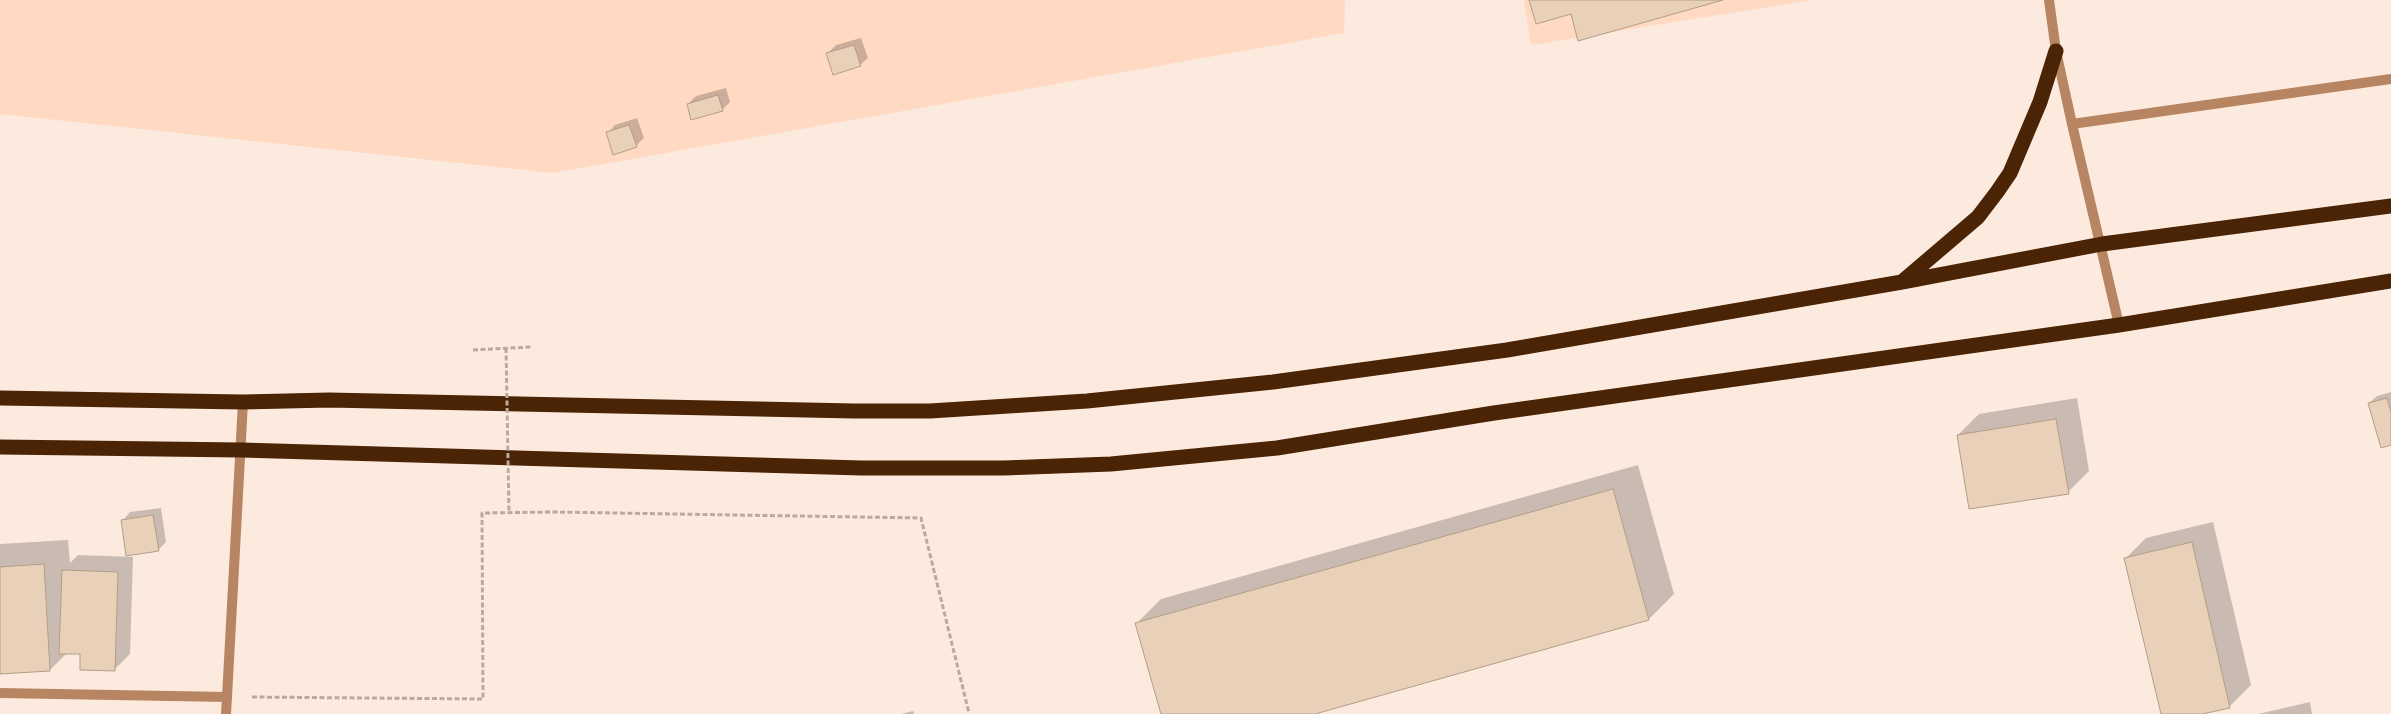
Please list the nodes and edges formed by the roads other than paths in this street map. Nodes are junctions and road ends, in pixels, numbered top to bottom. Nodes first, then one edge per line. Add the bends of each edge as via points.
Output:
1 (2049, 0) edge
2 (2056, 51) junction
3 (2391, 80) edge
4 (2072, 124) junction
5 (2391, 206) edge
6 (2102, 244) junction
7 (2391, 281) edge
8 (1902, 282) junction
9 (2119, 325) junction
10 (0, 398) edge
11 (243, 402) junction
12 (0, 447) edge
13 (240, 450) junction
14 (0, 694) edge
15 (227, 697) junction
16 (226, 714) edge

1 - 2 street
2 - 4 street
2 - 8 highway via 2040,102 2010,173 1998,192 1978,217
3 - 4 street
4 - 6 street
5 - 6 highway
6 - 8 highway
6 - 9 street
7 - 9 highway
8 - 11 highway via 1507,350 1273,382 1087,401 930,411 329,400
9 - 13 highway via 1494,413 1277,448 1111,464 861,468
10 - 11 highway
11 - 13 street
12 - 13 highway
13 - 15 street
14 - 15 street
15 - 16 street

